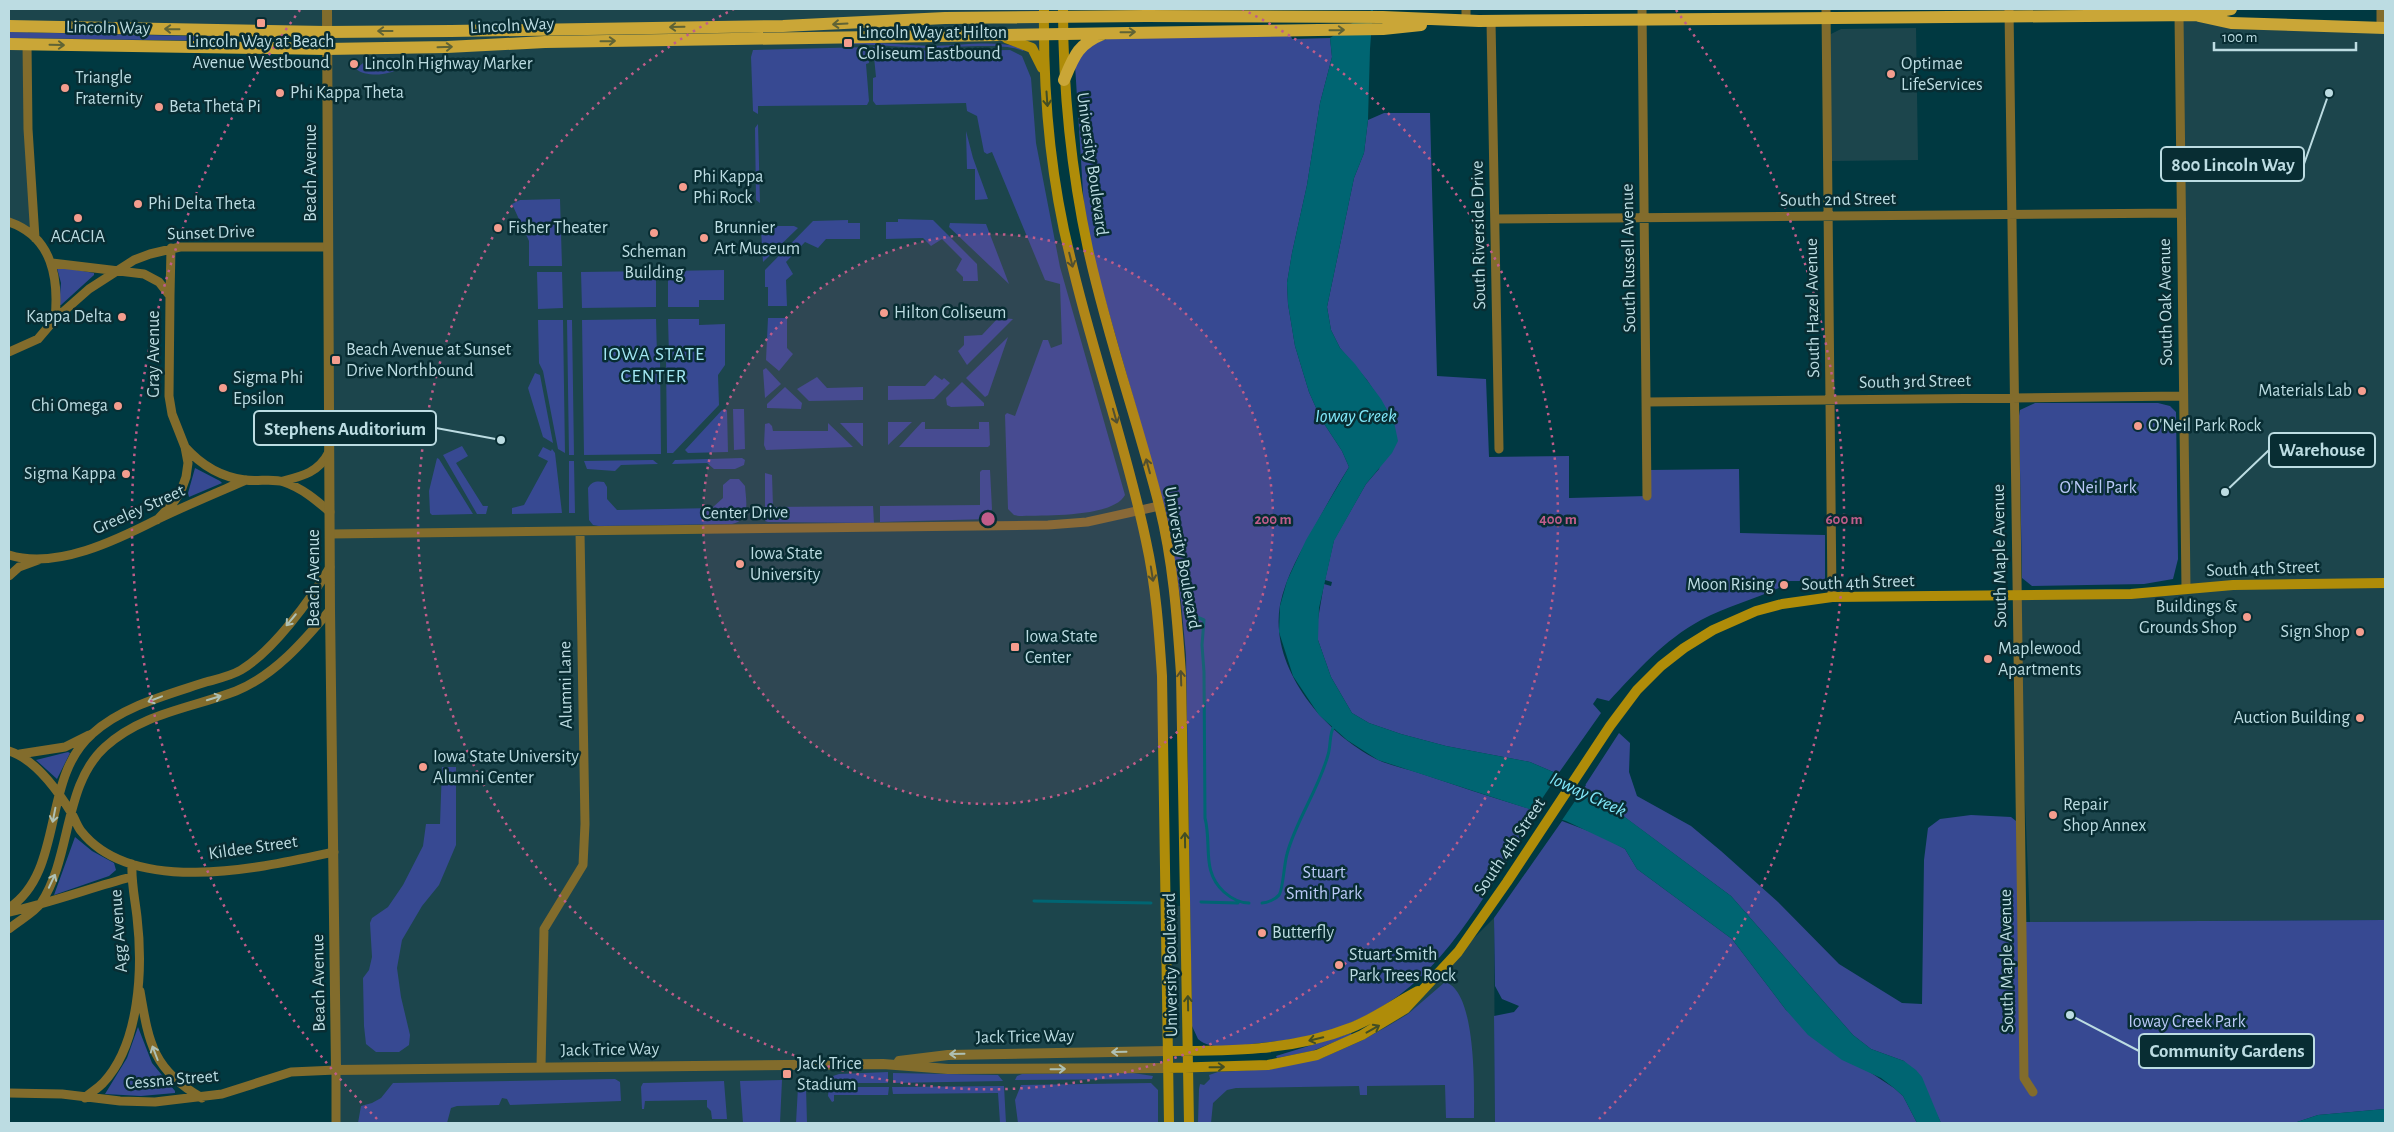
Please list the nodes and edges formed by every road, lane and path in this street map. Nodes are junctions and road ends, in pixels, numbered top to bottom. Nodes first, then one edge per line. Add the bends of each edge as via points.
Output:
1 (327, 9) edge
2 (1022, 9) edge
3 (1091, 9) edge
4 (2231, 9) edge
5 (2381, 9) edge
6 (2197, 12) edge
7 (1044, 13) edge
8 (1063, 13) edge
9 (1826, 13) edge
10 (2009, 13) edge
11 (1642, 14) edge
12 (1466, 15) edge
13 (1106, 16) junction
14 (2179, 16) junction
15 (994, 18) junction
16 (1491, 21) junction
17 (1291, 24) junction
18 (9, 26) edge
19 (2383, 28) edge
20 (326, 32) junction
21 (1106, 32) junction
22 (1044, 33) junction
23 (1063, 33) junction
24 (993, 34) junction
25 (9, 44) edge
26 (27, 44) junction
27 (326, 49) junction
28 (1046, 80) junction
29 (1064, 80) junction
30 (2181, 213) junction
31 (2012, 214) junction
32 (1828, 216) junction
33 (1645, 218) junction
34 (1495, 219) junction
35 (9, 222) edge
36 (35, 238) junction
37 (328, 247) junction
38 (171, 248) junction
39 (52, 263) junction
40 (114, 271) junction
41 (170, 296) junction
42 (55, 319) junction
43 (9, 352) edge
44 (2183, 396) junction
45 (2014, 397) junction
46 (1830, 400) junction
47 (1647, 402) junction
48 (185, 447) junction
49 (1498, 449) dead end
50 (329, 452) junction
51 (246, 480) junction
52 (283, 481) junction
53 (1647, 496) dead end
54 (1159, 506) junction
55 (1140, 510) junction
56 (330, 512) junction
57 (157, 520) junction
58 (580, 532) junction
59 (330, 534) junction
60 (9, 555) edge
61 (43, 558) junction
62 (330, 567) junction
63 (9, 576) edge
64 (2385, 583) edge
65 (2186, 588) junction
66 (2017, 595) junction
67 (1832, 597) junction
68 (330, 610) junction
69 (92, 734) junction
70 (9, 751) edge
71 (20, 754) junction
72 (58, 795) junction
73 (72, 814) junction
74 (334, 852) junction
75 (132, 864) junction
76 (131, 877) junction
77 (40, 905) junction
78 (9, 908) edge
79 (9, 912) edge
80 (9, 929) edge
81 (138, 983) junction
82 (1423, 989) junction
83 (1168, 1051) junction
84 (1189, 1051) junction
85 (883, 1064) junction
86 (541, 1067) junction
87 (1168, 1068) junction
88 (1189, 1068) junction
89 (336, 1070) junction
90 (2033, 1092) dead end
91 (9, 1093) edge
92 (84, 1098) junction
93 (202, 1098) junction
94 (336, 1123) edge
95 (1169, 1123) edge
96 (1189, 1123) edge

1 - 20 street, Beach Avenue
2 - 15 main road
3 - 13 main road
4 - 6 main road, Lincoln Way
5 - 19 street
6 - 14 main road, Lincoln Way
6 - 19 main road, Lincoln Way via 2231,23
7 - 8 main road, Lincoln Way
7 - 15 main road, Lincoln Way
7 - 22 main road, University Boulevard
8 - 13 main road, Lincoln Way
8 - 23 main road, University Boulevard
9 - 10 main road, Lincoln Way
9 - 11 main road, Lincoln Way
9 - 32 street, South Hazel Avenue
10 - 14 main road, Lincoln Way
10 - 31 street, South Maple Avenue
11 - 16 main road, Lincoln Way
11 - 33 street, South Russell Avenue
12 - 16 main road, Lincoln Way
12 - 17 main road, Lincoln Way via 1383,23
13 - 17 main road, Lincoln Way
14 - 30 street, South Oak Avenue
15 -> 20 main road, Lincoln Way via 783,26
16 - 34 street, South Riverside Drive
21 -> 17 main road, Lincoln Way
20 -> 18 main road, Lincoln Way
20 - 27 street, Beach Avenue
21 - 23 main road, Lincoln Way
21 - 29 main road via 1080,48
22 - 23 main road, Lincoln Way
22 - 24 main road, Lincoln Way
22 - 28 main road, University Boulevard
23 - 29 main road, University Boulevard
27 -> 24 main road, Lincoln Way
24 - 28 main road via 1032,48 1041,62
25 - 26 main road, Lincoln Way
26 -> 27 main road, Lincoln Way
26 - 36 street via 28,129
27 - 37 street, Beach Avenue
28 -> 55 main road, University Boulevard via 1050,144 1068,248
54 -> 29 main road, University Boulevard via 1088,250 1075,178
30 - 31 street, South 2nd Street
30 - 44 street, South Oak Avenue
31 - 32 street, South 2nd Street
31 - 45 street, South Maple Avenue
32 - 33 street, South 2nd Street
32 - 46 street, South Hazel Avenue
33 - 34 street, South 2nd Street
33 - 47 street, South Russell Avenue
34 - 49 street, South Riverside Drive
35 - 36 street
36 - 39 street
37 - 38 street, Sunset Drive
37 - 50 street, Beach Avenue
38 - 40 street, Sunset Drive via 134,260
38 - 41 street, Gray Avenue
39 - 40 street, Gray Avenue
39 - 42 street via 57,295
40 - 41 street, Gray Avenue via 144,274 159,282
40 - 42 street, Sunset Drive
41 - 48 street, Gray Avenue via 169,396 172,414
42 - 43 street, Sunset Drive via 38,339
44 - 45 street, South 3rd Street
44 - 65 street, South Oak Avenue
45 - 46 street, South 3rd Street
45 - 66 street, South Maple Avenue
46 - 47 street, South 3rd Street
46 - 67 street, South Hazel Avenue
47 - 53 street, South Russell Avenue
48 - 51 street, Greeley Street via 212,470
48 - 57 street, Gray Avenue via 188,462 181,491
50 - 52 street, Greeley Street via 316,470
50 - 56 street, Beach Avenue
51 - 52 street, Greeley Street
51 - 57 street, Greeley Street
52 - 56 street, Greeley Street via 310,495
54 - 55 street, Center Drive
84 -> 54 main road, University Boulevard via 1182,674 1176,604
55 - 58 street, Center Drive via 1087,522 1048,525
55 -> 83 main road, University Boulevard via 1157,606 1162,676
56 - 59 street, Beach Avenue
57 - 61 street, Greeley Street via 89,551
58 - 59 street, Center Drive
58 - 86 street, Alumni Lane via 583,865 544,929
59 - 62 street, Beach Avenue
60 - 61 street
61 - 63 street via 19,567
62 - 68 street, Beach Avenue
62 -> 69 street via 291,621 241,671 137,706
64 - 65 main road, South 4th Street via 2268,583
65 - 66 main road, South 4th Street via 2131,594
66 - 67 main road, South 4th Street
66 - 90 street, South Maple Avenue via 2024,1078
67 - 82 main road, South 4th Street via 1756,611 1713,630 1661,666 1637,690 1588,758 1458,952
73 -> 68 street via 80,784 105,746 152,717 256,681 305,639
68 - 74 street, Beach Avenue
69 - 71 street via 65,747
69 - 72 street via 66,771
70 - 71 street
71 - 72 street, Kildee Street
72 - 73 street, Kildee Street
72 -> 78 street via 42,860 24,896
73 - 75 street, Kildee Street via 93,844
77 -> 73 street via 60,865
74 - 75 street, Kildee Street via 230,871 197,872
74 - 89 street, Beach Avenue
75 - 76 street, Agg Avenue
76 - 77 street
76 - 81 street, Agg Avenue via 137,918
77 - 79 street
77 - 80 street
81 - 92 street, Agg Avenue via 133,1019 117,1064 103,1083
93 -> 81 street, Agg Avenue via 181,1086 159,1062
82 -> 84 main road, South 4th Street via 1369,1020 1330,1035 1271,1048
88 -> 82 main road, South 4th Street via 1268,1065 1317,1056 1383,1024 1405,1009
83 - 84 main road, South 4th Street
83 -> 85 street, Jack Trice Way via 948,1054
83 - 87 main road, University Boulevard
84 - 88 main road, University Boulevard
85 - 86 street, Jack Trice Way
85 -> 87 street, Jack Trice Way via 1009,1070
86 - 89 street, Jack Trice Way
87 - 88 main road, South 4th Street
87 - 95 main road, University Boulevard
88 - 96 main road, University Boulevard
89 - 93 street, Cessna Street via 291,1072
89 - 94 street, Beach Avenue
91 - 92 street, Cessna Street via 62,1094
92 - 93 street, Cessna Street via 155,1102

